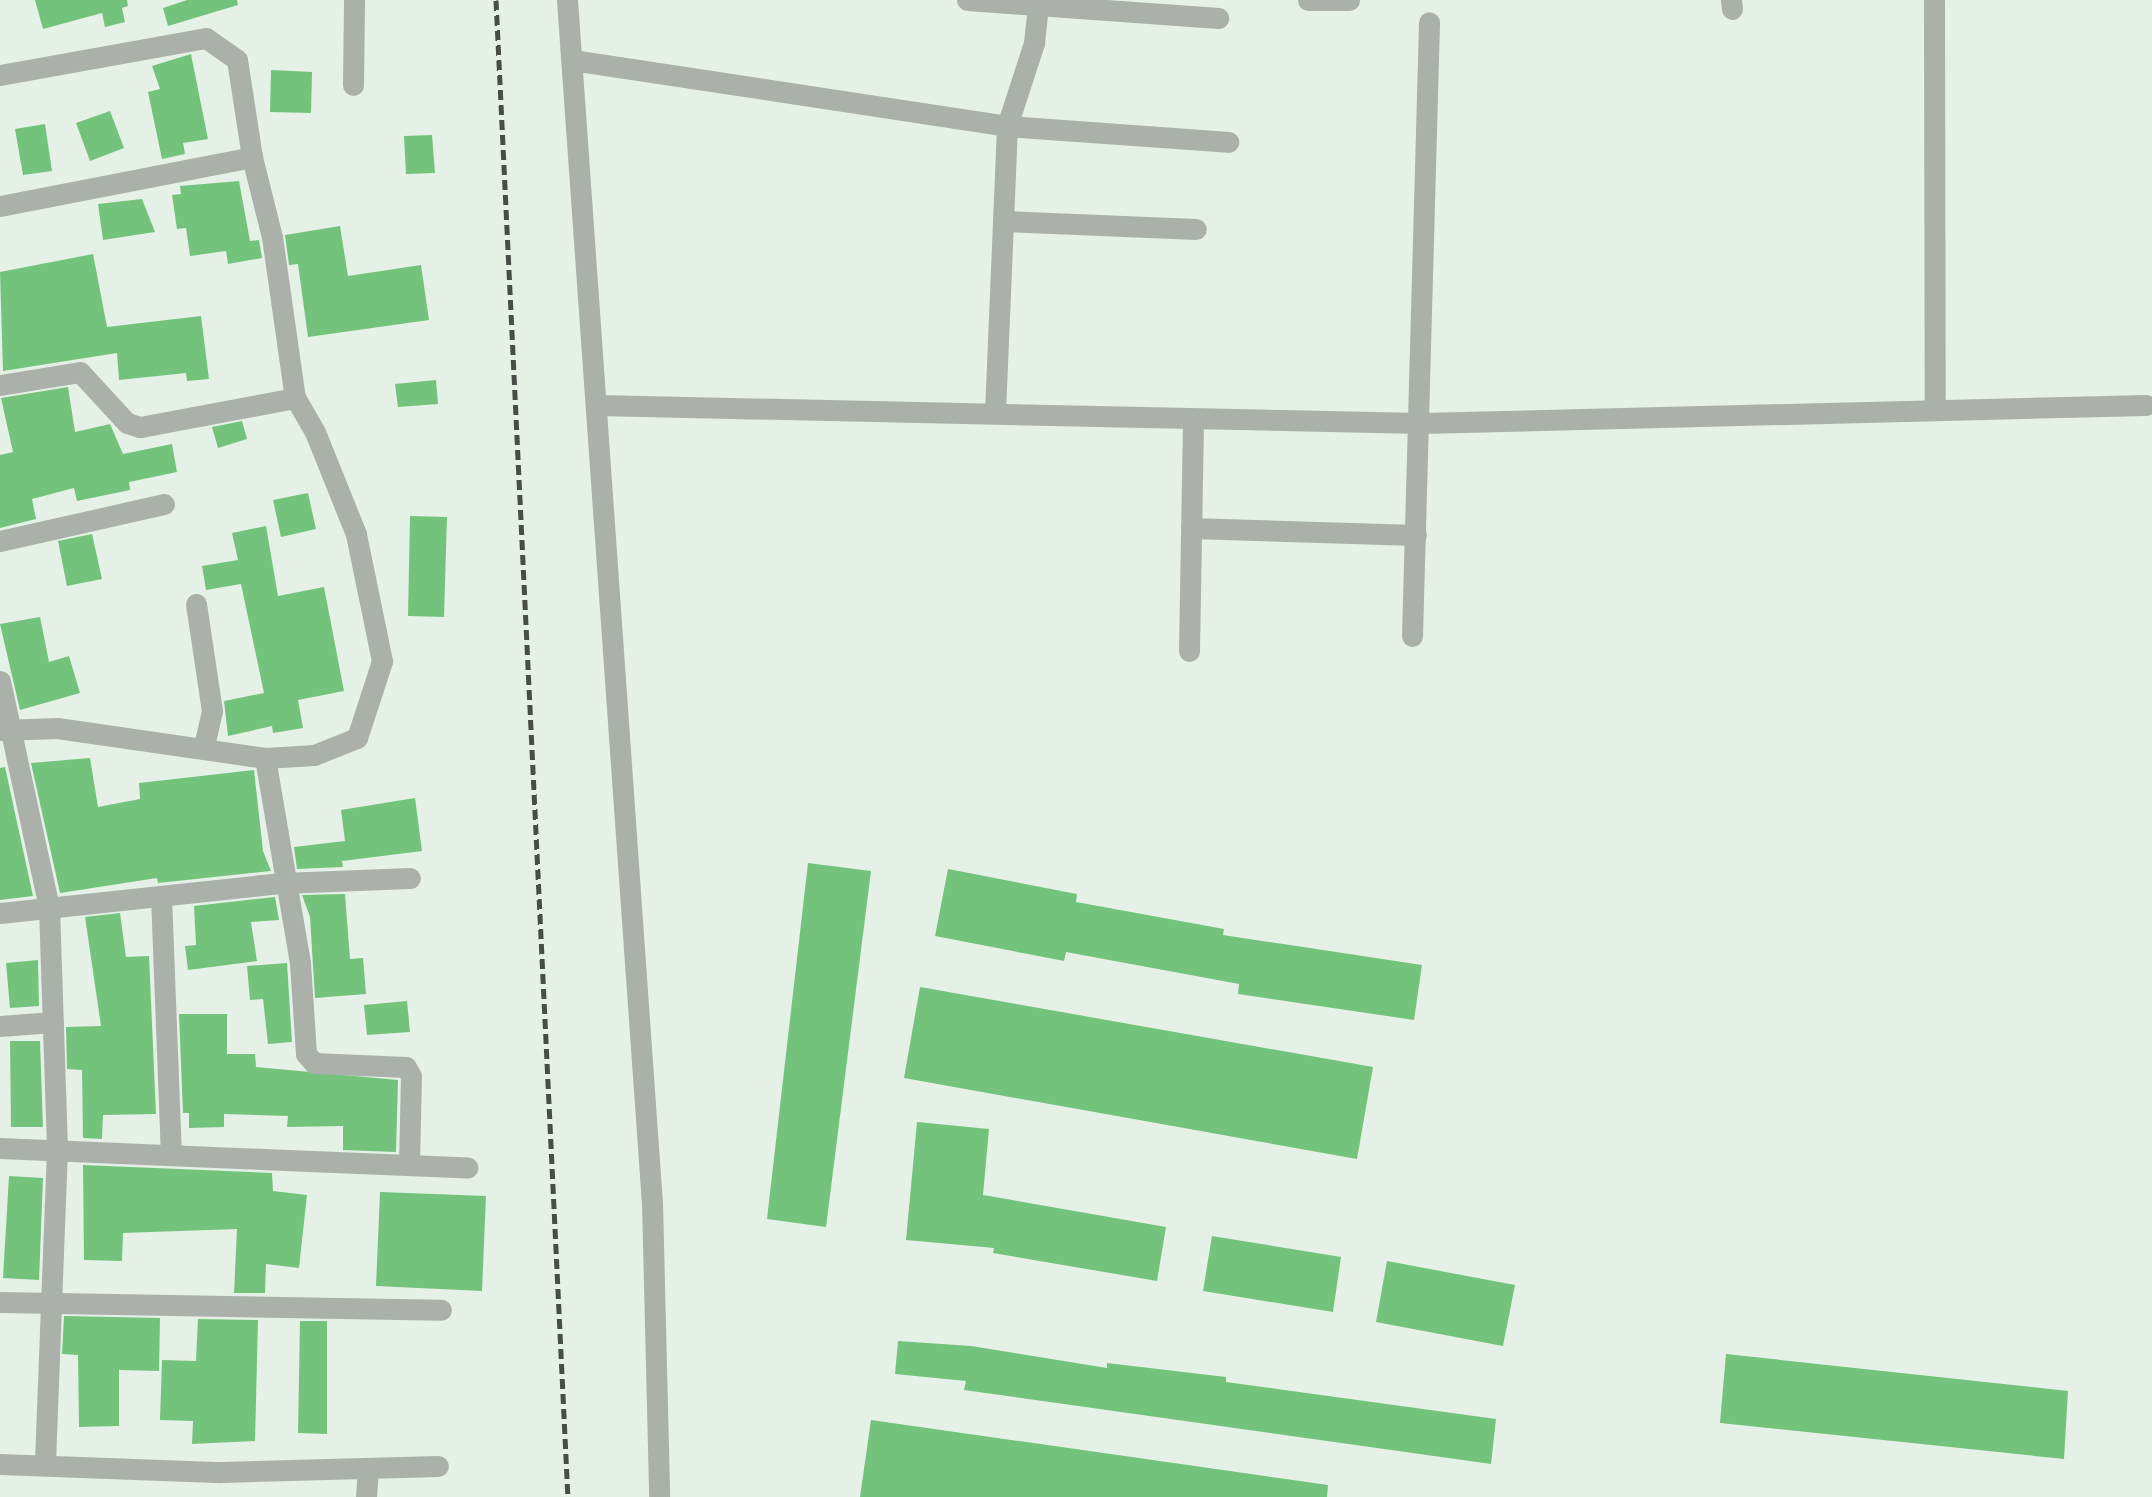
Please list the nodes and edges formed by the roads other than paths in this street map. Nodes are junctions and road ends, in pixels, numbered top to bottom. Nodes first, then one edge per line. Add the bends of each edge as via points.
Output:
1 (354, 0) edge
2 (567, 0) edge
3 (967, 0) edge
4 (1308, 0) edge
5 (1349, 0) edge
6 (1934, 0) edge
7 (1038, 5) junction
8 (1217, 18) dead end
9 (1429, 22) dead end
10 (572, 60) junction
11 (0, 75) edge
12 (353, 85) dead end
13 (1007, 126) junction
14 (1228, 142) dead end
15 (251, 157) junction
16 (0, 206) edge
17 (1003, 221) junction
18 (1196, 229) dead end
19 (0, 385) edge
20 (295, 398) junction
21 (597, 405) junction
22 (2146, 405) dead end
23 (995, 410) junction
24 (1935, 410) junction
25 (1193, 419) junction
26 (1421, 424) junction
27 (164, 504) dead end
28 (1191, 528) junction
29 (1416, 535) junction
30 (0, 541) edge
31 (196, 604) dead end
32 (1412, 636) dead end
33 (1189, 651) dead end
34 (0, 681) edge
35 (7, 729) edge
36 (204, 747) junction
37 (265, 758) junction
38 (410, 878) dead end
39 (282, 883) junction
40 (161, 897) junction
41 (49, 907) junction
42 (0, 913) edge
43 (53, 1022) junction
44 (0, 1026) edge
45 (0, 1148) edge
46 (57, 1149) junction
47 (171, 1153) junction
48 (409, 1166) junction
49 (468, 1168) dead end
50 (0, 1302) edge
51 (52, 1303) junction
52 (441, 1310) dead end
53 (0, 1464) edge
54 (46, 1465) junction
55 (438, 1466) dead end
56 (368, 1468) junction
57 (366, 1497) edge
58 (659, 1497) edge

1 - 12 street
2 - 10 street
3 - 7 street
4 - 5 street
6 - 24 street
7 - 8 street
7 - 13 street via 1034,43
9 - 26 street
10 - 13 street
10 - 21 street
11 - 15 street via 206,38 237,60
13 - 14 street
13 - 17 street
15 - 16 street
15 - 20 street via 272,237
17 - 18 street
17 - 23 street
19 - 20 street via 80,372 127,423 140,427
20 - 37 street via 315,432 356,534 382,661 357,738 314,755
21 - 23 street
21 - 58 street via 652,1202
22 - 24 street
23 - 25 street
24 - 26 street
25 - 26 street
25 - 28 street
26 - 29 street
27 - 30 street
28 - 29 street
28 - 33 street
29 - 32 street
31 - 36 street via 212,711
34 - 35 street
35 - 36 street
35 - 41 street
36 - 37 street
37 - 39 street
38 - 39 street
39 - 40 street
39 - 48 street via 300,963 306,1054 314,1063 406,1067 411,1076
40 - 41 street
40 - 47 street
41 - 42 street
41 - 43 street
43 - 44 street
43 - 46 street
45 - 46 street
46 - 47 street
46 - 51 street
47 - 48 street
48 - 49 street
50 - 51 street
51 - 52 street
51 - 54 street
53 - 54 street
54 - 56 street via 222,1472
55 - 56 street
56 - 57 street

